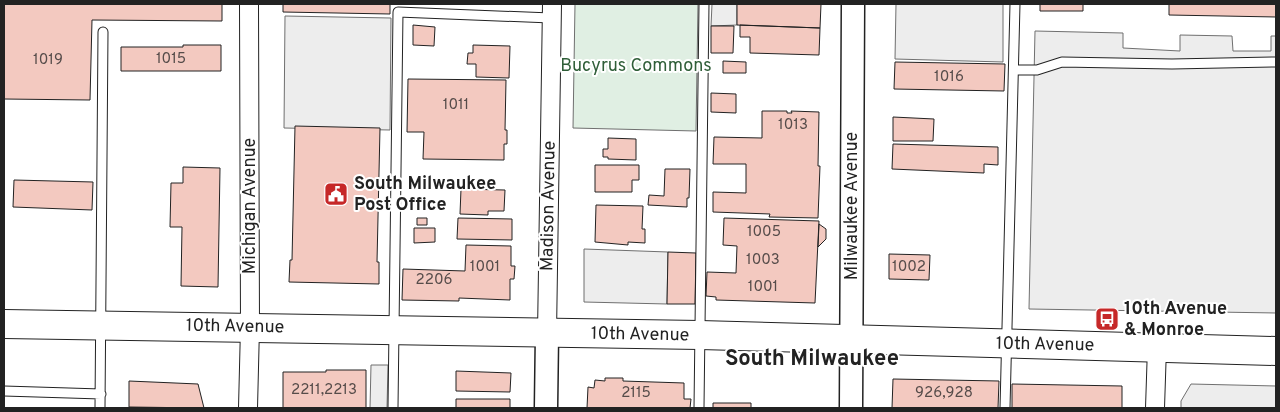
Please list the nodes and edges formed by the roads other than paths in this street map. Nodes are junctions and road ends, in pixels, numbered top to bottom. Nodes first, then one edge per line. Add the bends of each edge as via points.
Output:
1 (249, 4) edge
2 (704, 4) edge
3 (853, 4) edge
4 (1015, 4) edge
5 (551, 11) edge
6 (103, 32) dead end
7 (1276, 62) edge
8 (1014, 70) junction
9 (4, 324) edge
10 (101, 326) junction
11 (250, 327) junction
12 (394, 330) junction
13 (547, 334) junction
14 (700, 336) junction
15 (851, 340) junction
16 (1007, 344) junction
17 (1157, 347) junction
18 (1276, 351) edge
19 (4, 391) edge
20 (101, 394) junction
21 (100, 408) edge
22 (248, 408) edge
23 (393, 408) edge
24 (546, 408) edge
25 (699, 408) edge
26 (851, 408) edge
27 (1005, 408) edge
28 (1155, 408) edge

1 - 11 street, Michigan Avenue
2 - 14 lane
3 - 15 street, Milwaukee Avenue
4 - 8 lane
5 - 12 lane via 398,12
5 - 13 street, Madison Avenue
6 - 10 lane
7 - 8 lane via 1062,62 1037,70
8 - 16 lane
9 - 10 main road, 10th Avenue
10 - 11 main road, 10th Avenue
10 - 20 lane
11 - 12 main road, 10th Avenue
11 - 22 street, Michigan Avenue
12 - 13 main road, 10th Avenue
12 - 23 lane
13 - 14 main road, 10th Avenue
13 - 24 street, Madison Avenue
14 - 15 main road, 10th Avenue
14 - 25 lane
15 - 16 main road, 10th Avenue
15 - 26 street, Milwaukee Avenue
16 - 17 main road, 10th Avenue
16 - 27 lane
17 - 18 main road, 10th Avenue
17 - 28 street
19 - 20 lane
20 - 21 lane

